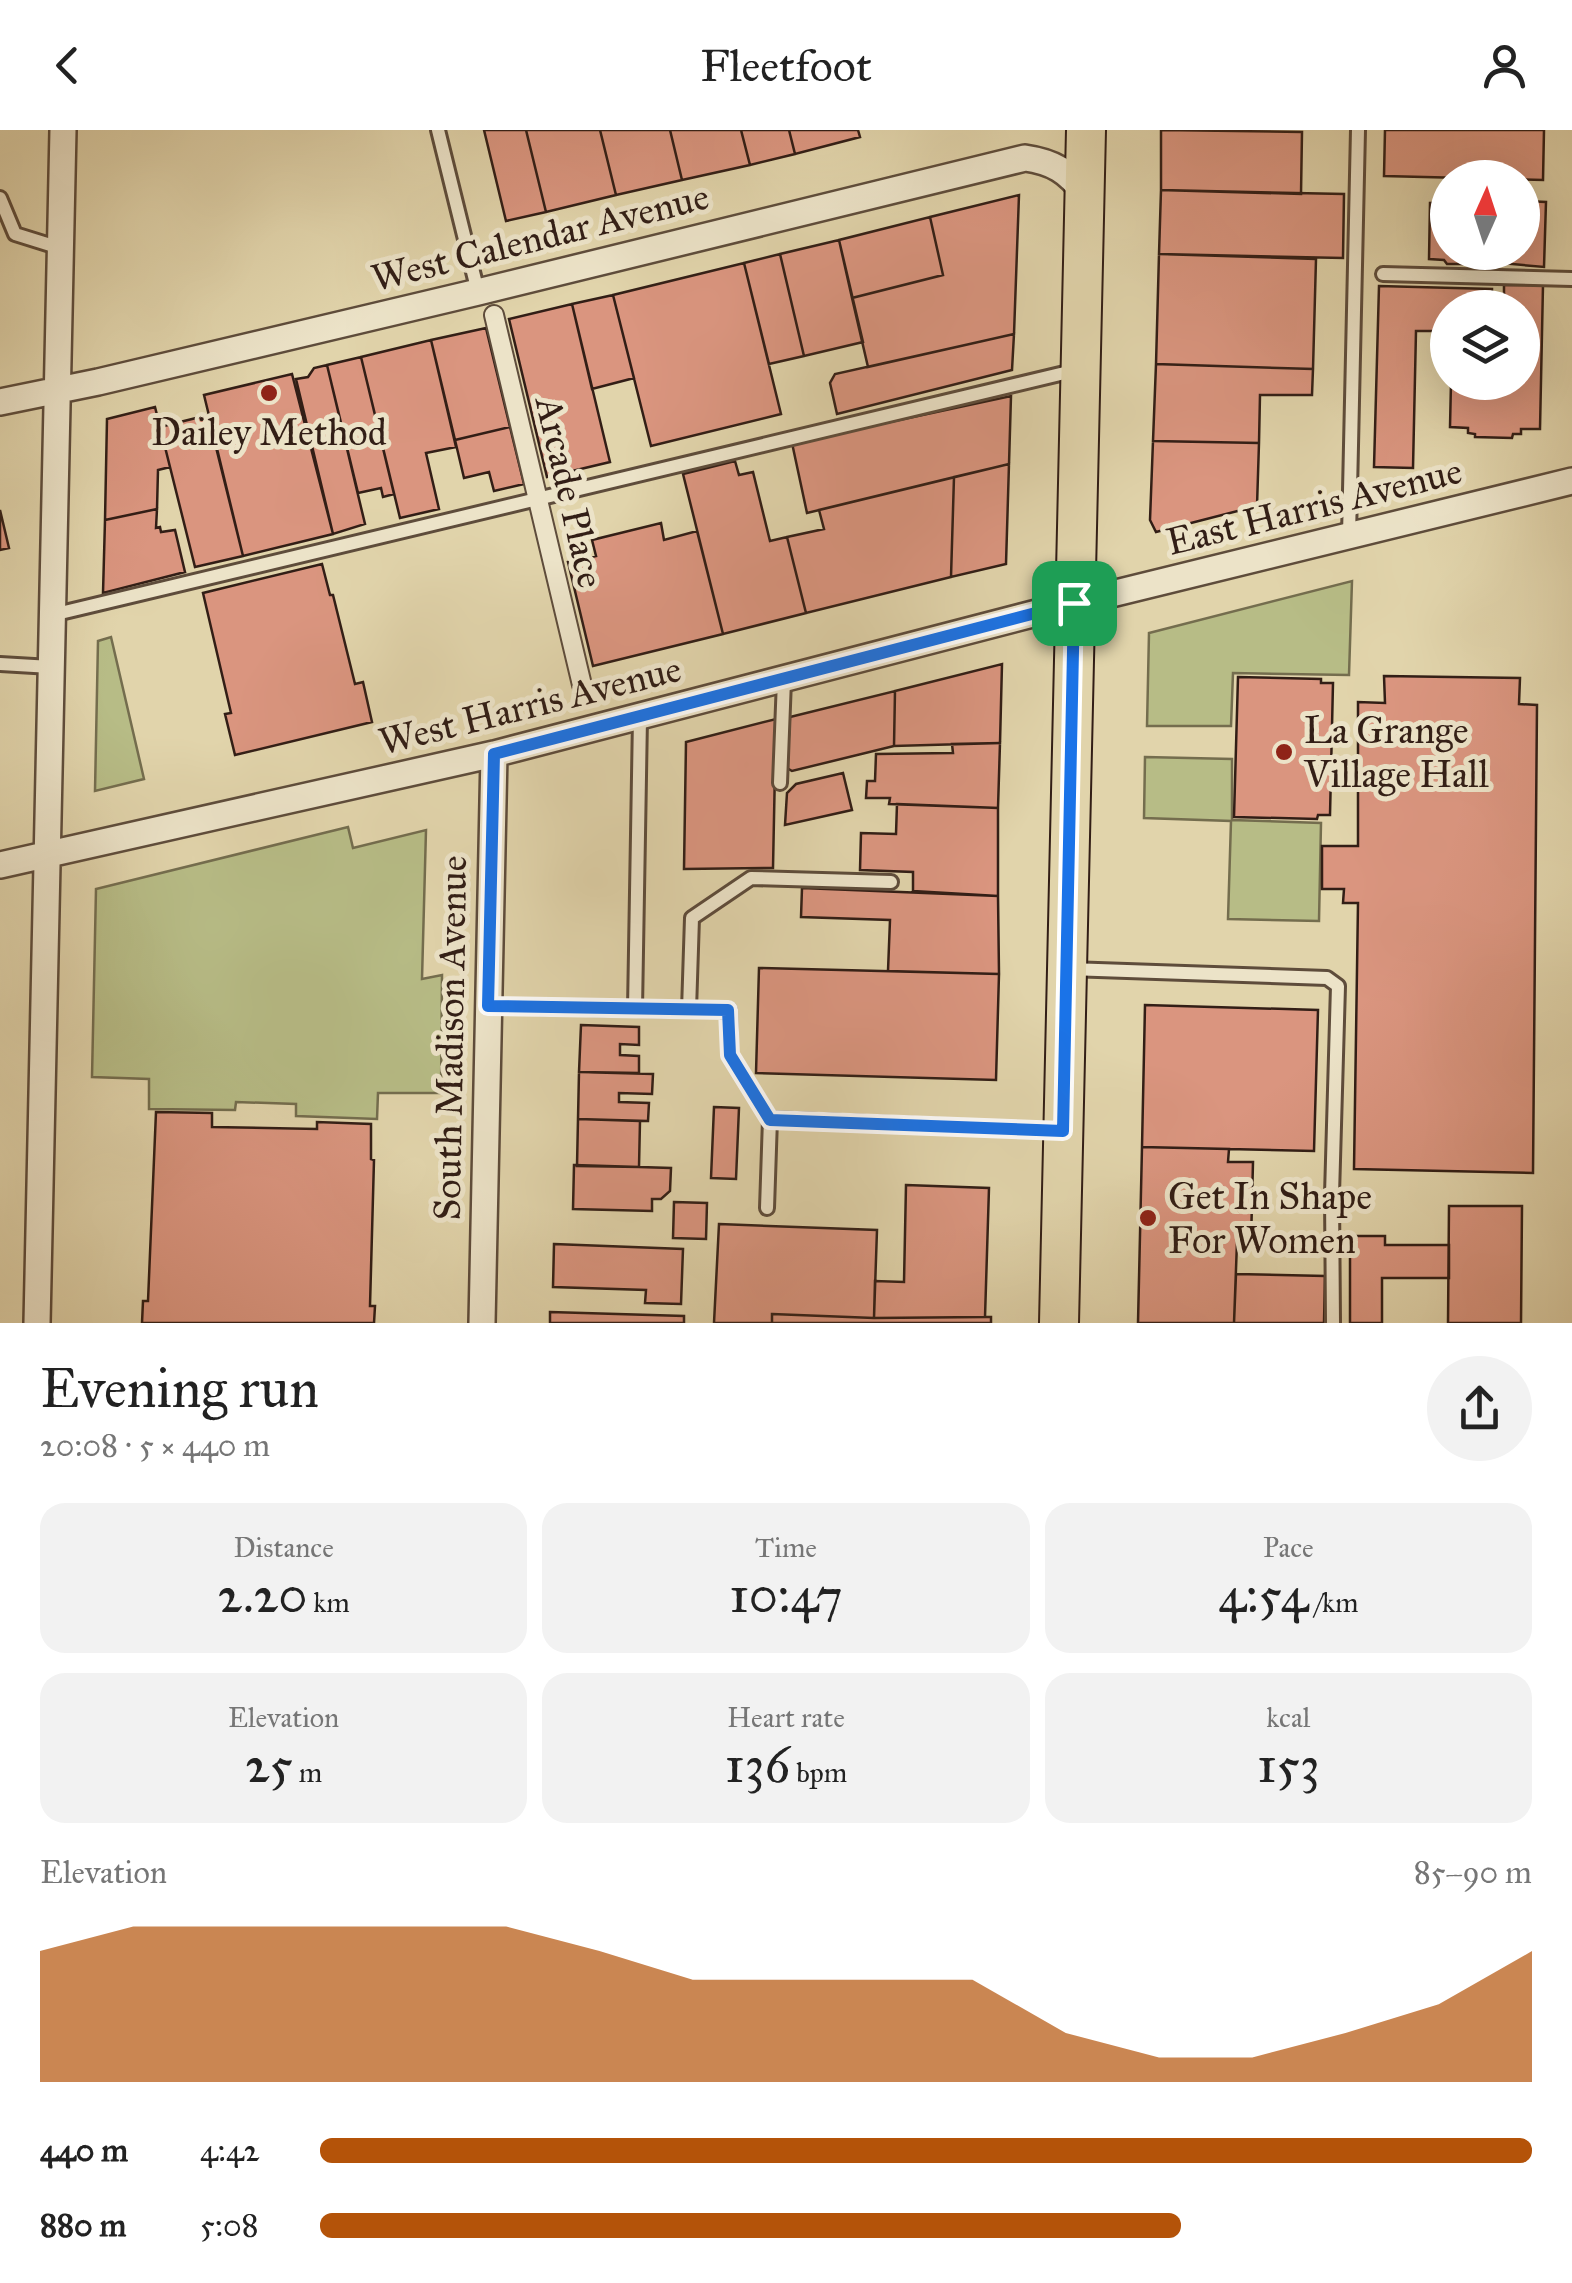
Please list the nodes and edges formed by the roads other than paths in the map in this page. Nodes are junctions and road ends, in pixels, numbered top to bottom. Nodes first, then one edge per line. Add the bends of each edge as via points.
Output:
1 (62, 130) edge
2 (438, 130) edge
3 (1086, 130) edge
4 (1358, 130) edge
5 (1085, 194) junction
6 (0, 198) edge
7 (60, 248) junction
8 (1383, 274) dead end
9 (1572, 279) edge
10 (478, 292) junction
11 (494, 315) dead end
12 (1080, 370) junction
13 (57, 388) junction
14 (0, 402) edge
15 (1572, 481) edge
16 (538, 498) junction
17 (1349, 536) junction
18 (1074, 603) junction
19 (52, 615) junction
20 (0, 664) edge
21 (51, 667) junction
22 (784, 680) junction
23 (582, 684) dead end
24 (640, 718) junction
25 (494, 754) junction
26 (780, 783) dead end
27 (47, 855) junction
28 (0, 865) edge
29 (892, 882) dead end
30 (1066, 969) junction
31 (488, 1006) junction
32 (635, 1008) junction
33 (689, 1010) junction
34 (770, 1120) junction
35 (1063, 1131) junction
36 (767, 1208) dead end
37 (38, 1323) edge
38 (482, 1323) edge
39 (1059, 1323) edge
40 (1334, 1323) edge

1 - 7 street
2 - 10 lane
3 - 5 main road
4 - 17 lane
5 - 10 street, West Calendar Avenue via 1051,162 1025,158
5 - 12 main road
6 - 7 lane via 16,234
7 - 13 street
8 - 9 lane
10 - 13 street, West Calendar Avenue
11 - 16 street, Arcade Place
12 - 16 lane
12 - 18 main road
13 - 14 street, West Calendar Avenue
13 - 19 street
15 - 17 street, East Harris Avenue
16 - 19 lane
16 - 23 street, Arcade Place
17 - 18 street, East Harris Avenue
18 - 22 street, West Harris Avenue
18 - 30 main road
19 - 21 street
20 - 21 lane
21 - 27 street
22 - 24 street, West Harris Avenue
22 - 26 lane
24 - 25 street, West Harris Avenue
24 - 32 lane
25 - 27 street, West Harris Avenue
25 - 31 street, South Madison Avenue
27 - 28 street, West Harris Avenue
27 - 37 street
29 - 33 lane via 751,878 692,918
30 - 35 main road
30 - 40 lane via 1327,978 1338,986
31 - 32 lane
31 - 38 street, South Madison Avenue
32 - 33 lane
33 - 34 lane via 728,1010 730,1055
34 - 35 lane
34 - 36 lane
35 - 39 main road

